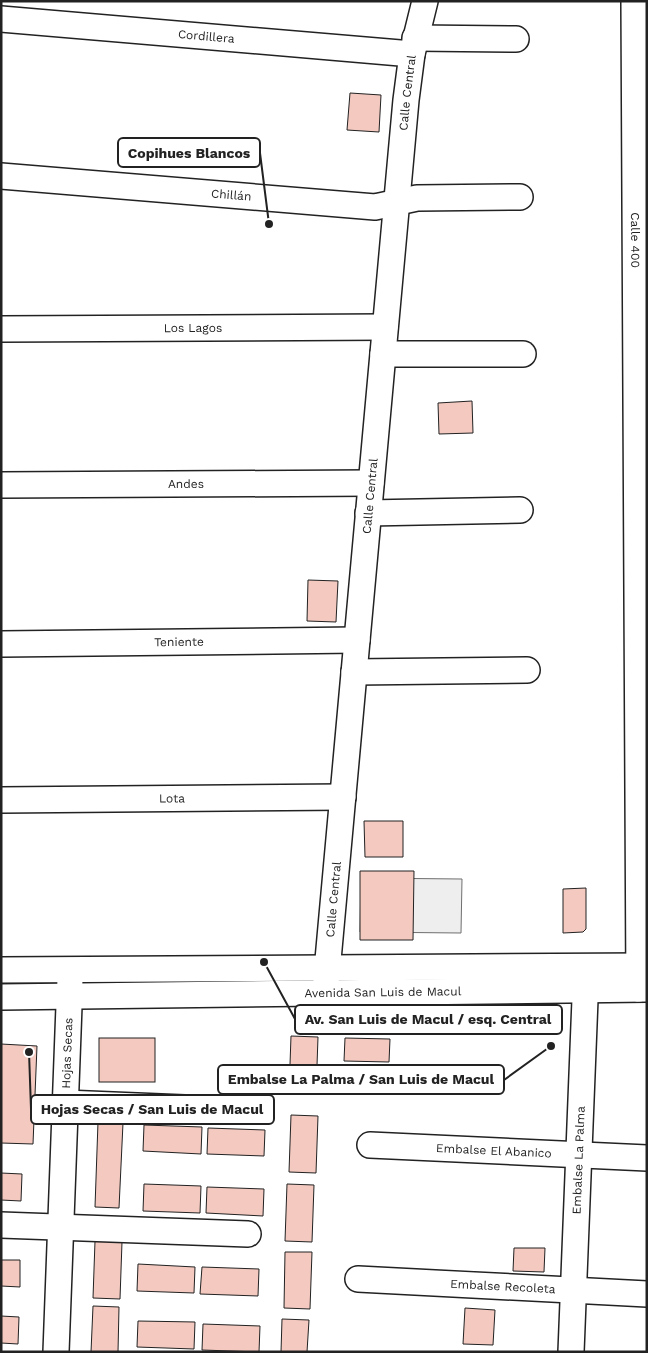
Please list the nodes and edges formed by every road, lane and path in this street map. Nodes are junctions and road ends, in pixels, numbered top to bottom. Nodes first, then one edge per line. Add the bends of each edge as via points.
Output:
1 (425, 1) edge
2 (634, 1) edge
3 (1, 19) edge
4 (516, 39) dead end
5 (413, 46) junction
6 (641, 95) edge
7 (1, 176) edge
8 (520, 196) dead end
9 (396, 202) junction
10 (385, 327) junction
11 (1, 329) edge
12 (383, 354) junction
13 (523, 354) dead end
14 (642, 406) edge
15 (371, 483) junction
16 (1, 486) edge
17 (520, 510) dead end
18 (368, 513) junction
19 (357, 640) junction
20 (1, 644) edge
21 (527, 670) dead end
22 (354, 672) junction
23 (343, 797) junction
24 (1, 800) edge
25 (70, 969) junction
26 (1, 970) edge
27 (585, 978) junction
28 (643, 978) edge
29 (326, 981) junction
30 (69, 996) junction
31 (1, 997) edge
32 (65, 1103) junction
33 (233, 1110) dead end
34 (370, 1146) dead end
35 (579, 1155) junction
36 (647, 1158) edge
37 (1, 1225) edge
38 (61, 1227) junction
39 (248, 1234) dead end
40 (358, 1279) dead end
41 (573, 1290) junction
42 (647, 1294) edge
43 (56, 1352) edge
44 (571, 1352) edge

1 - 5 street, Calle Central
2 - 6 street, Calle 400
3 - 5 street, Cordillera
4 - 5 street, Cordillera
5 - 9 street, Calle Central
6 - 14 street, Calle 400
7 - 9 street, Chillán via 375,207
8 - 9 street, Chillán via 417,198
9 - 10 street, Calle Central
10 - 11 street, Los Lagos
10 - 12 street, Calle Central
12 - 13 street
12 - 15 street, Calle Central
14 - 28 street, Calle 400
15 - 16 street, Andes
15 - 18 street, Calle Central
17 - 18 street
18 - 19 street, Calle Central
19 - 20 street, Teniente
19 - 22 street, Calle Central
21 - 22 street
22 - 23 street, Calle Central
23 - 24 street, Lota
23 - 29 street, Calle Central
25 - 26 street, Avenida San Luis de Macul
25 - 29 street, Avenida San Luis de Macul
25 - 30 street, Hojas Secas
27 - 28 street, Avenida San Luis de Macul
27 - 29 street, Avenida San Luis de Macul
27 - 35 street, Embalse La Palma
29 - 30 street, Avenida San Luis de Macul
30 - 31 street, Avenida San Luis de Macul
30 - 32 street, Hojas Secas
32 - 33 street
32 - 38 street, Hojas Secas
34 - 35 street, Embalse El Abanico
35 - 36 street, Embalse El Abanico
35 - 41 street, Embalse La Palma
37 - 38 street
38 - 39 street
38 - 43 street, Hojas Secas
40 - 41 street, Embalse Recoleta
41 - 42 street, Embalse Recoleta
41 - 44 street, Embalse La Palma

